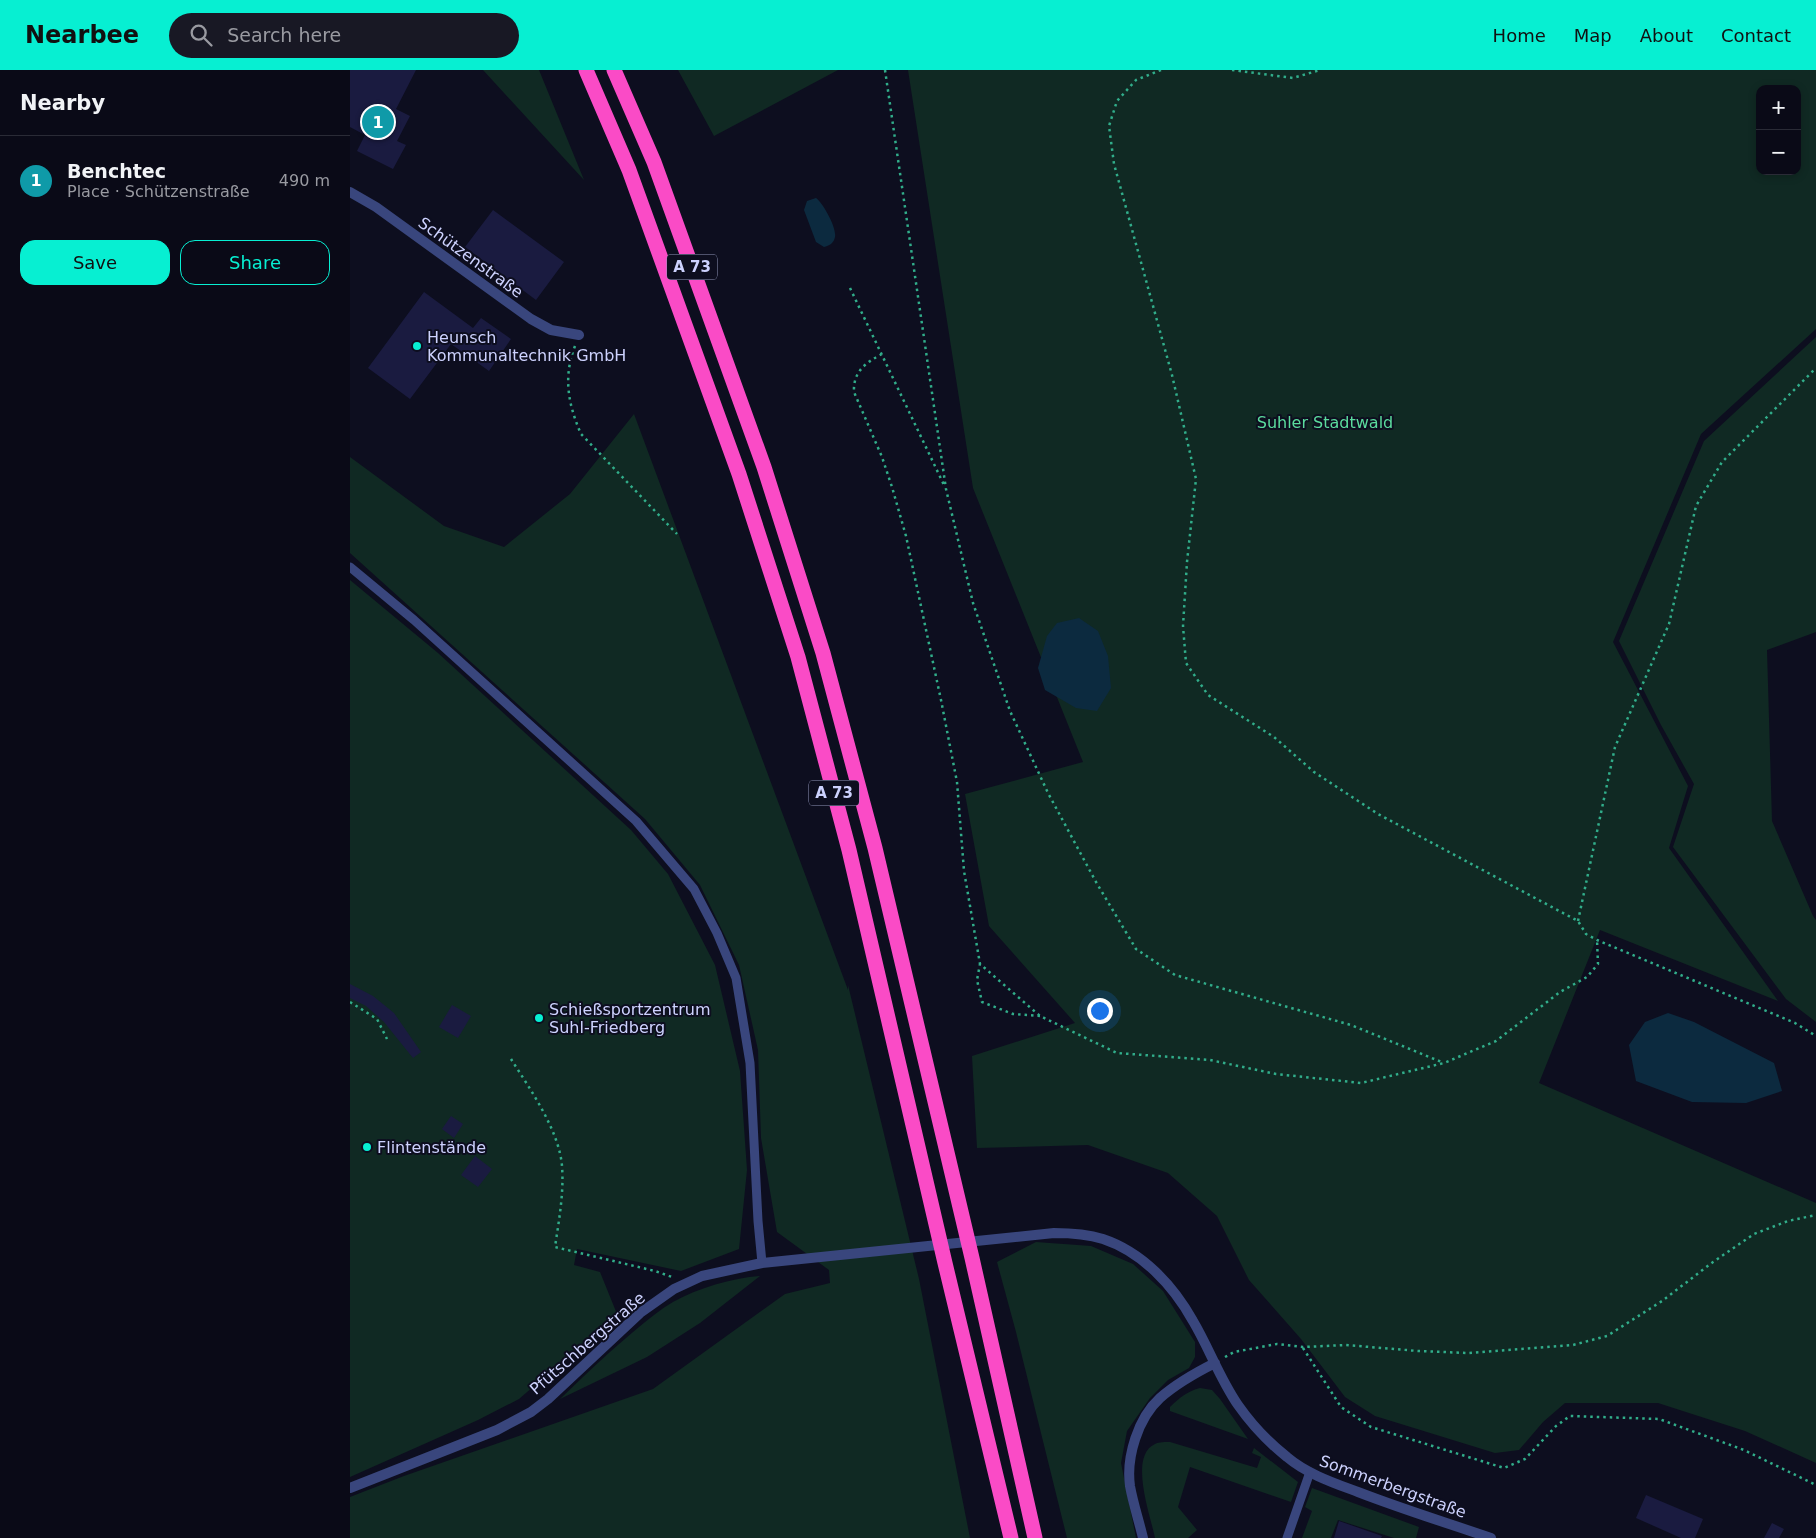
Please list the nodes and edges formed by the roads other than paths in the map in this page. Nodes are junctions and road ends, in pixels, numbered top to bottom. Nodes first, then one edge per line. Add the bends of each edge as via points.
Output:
1 (586, 70) edge
2 (614, 70) edge
3 (350, 192) edge
4 (579, 335) road end
5 (350, 567) edge
6 (1032, 1234) joint
7 (762, 1263) junction
8 (1214, 1362) junction
9 (1310, 1472) junction
10 (350, 1488) edge
11 (1011, 1538) edge
12 (1035, 1538) edge
13 (1143, 1538) edge
14 (1287, 1538) edge
15 (1491, 1538) edge

1 - 11 highway, A 73 via 633,179 739,474 798,657 850,850
2 - 12 highway, A 73 via 654,162 757,449 823,654 875,848
3 - 4 street, Schützenstraße via 376,207 531,319 551,330
5 - 7 lane via 414,620 636,821 694,889 736,978 750,1063
6 - 7 street, Pfütschbergstraße
6 - 8 street, Sommerbergstraße via 1078,1234 1102,1239 1144,1261 1180,1300
7 - 10 street, Pfütschbergstraße via 710,1274 674,1290 640,1313 531,1412 497,1430
8 - 9 street, Sommerbergstraße via 1237,1404 1255,1427 1290,1459
8 - 13 street via 1183,1380 1159,1400 1134,1440 1129,1462 1130,1486
9 - 14 lane
9 - 15 street, Sommerbergstraße via 1373,1498

